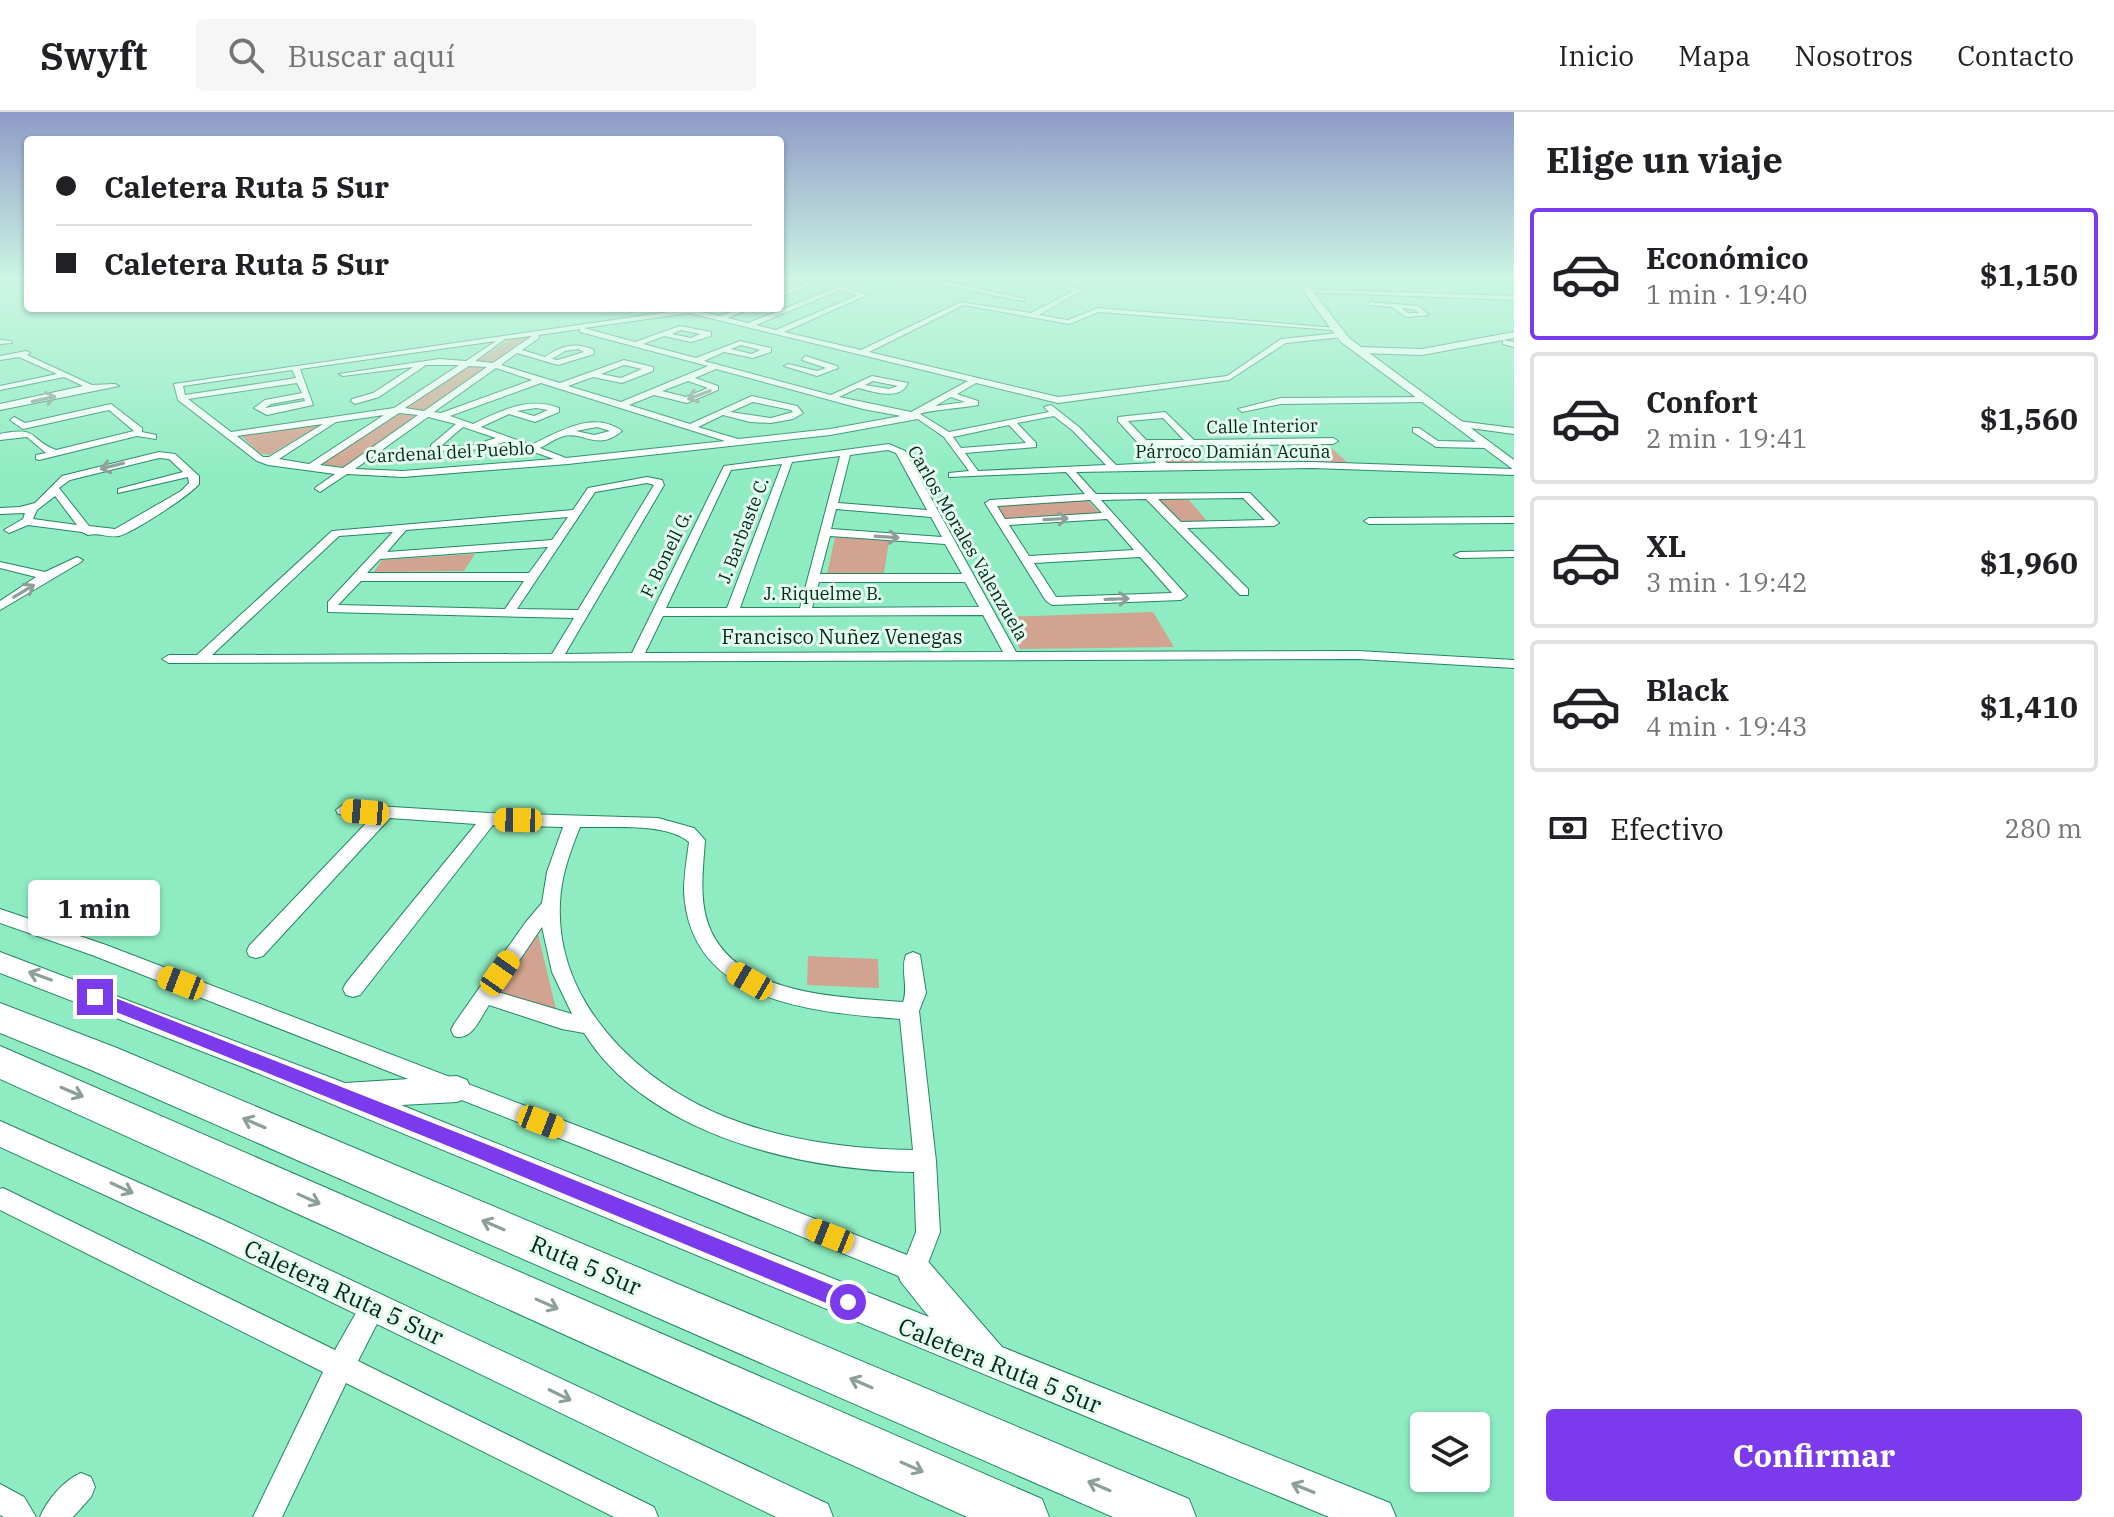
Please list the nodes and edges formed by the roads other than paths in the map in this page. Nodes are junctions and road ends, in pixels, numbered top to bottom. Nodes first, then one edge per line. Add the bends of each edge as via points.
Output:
1 (454, 345) edge
2 (495, 345) edge
3 (523, 345) edge
4 (638, 345) edge
5 (820, 345) edge
6 (878, 345) edge
7 (1278, 345) edge
8 (1353, 345) edge
9 (1473, 345) edge
10 (1486, 345) edge
11 (830, 347) junction
12 (515, 350) junction
13 (723, 350) dead end
14 (1359, 350) junction
15 (859, 354) junction
16 (0, 358) edge
17 (805, 358) junction
18 (546, 360) junction
19 (1372, 360) junction
20 (338, 361) junction
21 (696, 361) junction
22 (424, 362) junction
23 (469, 362) junction
24 (493, 365) junction
25 (716, 366) junction
26 (788, 366) junction
27 (47, 367) junction
28 (295, 367) junction
29 (24, 372) dead end
30 (343, 374) junction
31 (592, 374) junction
32 (63, 375) junction
33 (688, 378) junction
34 (761, 379) junction
35 (300, 380) junction
36 (540, 380) junction
37 (972, 382) junction
38 (857, 385) dead end
39 (115, 386) dead end
40 (560, 386) junction
41 (0, 388) edge
42 (87, 388) junction
43 (654, 392) junction
44 (950, 394) junction
45 (307, 395) junction
46 (181, 398) junction
47 (831, 398) junction
48 (1038, 398) junction
49 (1426, 400) junction
50 (355, 401) junction
51 (622, 405) junction
52 (928, 407) junction
53 (0, 409) edge
54 (1242, 409) dead end
55 (398, 410) junction
56 (510, 412) dead end
57 (721, 412) junction
58 (427, 413) junction
59 (1055, 413) junction
60 (122, 414) junction
61 (360, 414) junction
62 (914, 415) junction
63 (442, 416) junction
64 (340, 417) junction
65 (1011, 422) junction
66 (1458, 424) junction
67 (467, 425) junction
68 (690, 427) junction
69 (23, 428) junction
70 (1416, 430) dead end
71 (1495, 430) junction
72 (1514, 431) edge
73 (569, 432) dead end
74 (137, 433) junction
75 (1229, 433) dead end
76 (1275, 433) dead end
77 (1323, 433) dead end
78 (228, 435) junction
79 (947, 435) junction
80 (0, 437) edge
81 (153, 437) dead end
82 (505, 438) junction
83 (1502, 440) junction
84 (1514, 440) edge
85 (1333, 441) junction
86 (1238, 442) junction
87 (1284, 442) junction
88 (740, 443) junction
89 (1142, 443) junction
90 (1192, 443) junction
91 (1483, 443) junction
92 (532, 448) junction
93 (959, 451) junction
94 (56, 453) junction
95 (845, 454) junction
96 (39, 457) dead end
97 (1355, 460) dead end
98 (568, 461) junction
99 (788, 461) junction
100 (268, 462) junction
101 (1514, 466) edge
102 (311, 467) junction
103 (1113, 467) junction
104 (1165, 467) junction
105 (1068, 469) junction
106 (344, 471) junction
107 (1514, 472) edge
108 (191, 473) junction
109 (976, 474) junction
110 (952, 475) dead end
111 (153, 485) junction
112 (55, 487) junction
113 (320, 489) dead end
114 (122, 491) dead end
115 (1149, 496) junction
116 (1093, 497) junction
117 (170, 502) junction
118 (832, 506) junction
119 (32, 509) junction
120 (0, 511) edge
121 (576, 513) junction
122 (934, 514) junction
123 (1110, 516) junction
124 (1514, 520) edge
125 (28, 521) junction
126 (1369, 521) dead end
127 (1002, 522) junction
128 (1178, 525) junction
129 (85, 527) junction
130 (403, 527) junction
131 (9, 530) dead end
132 (825, 532) junction
133 (117, 533) junction
134 (130, 539) dead end
135 (949, 541) junction
136 (556, 543) junction
137 (1142, 553) junction
138 (1514, 554) edge
139 (1460, 555) dead end
140 (376, 556) junction
141 (77, 560) dead end
142 (1026, 560) junction
143 (0, 565) edge
144 (46, 576) junction
145 (358, 577) junction
146 (533, 577) junction
147 (813, 578) junction
148 (969, 578) junction
149 (1244, 592) dead end
150 (0, 606) edge
151 (987, 611) junction
152 (658, 612) junction
153 (732, 612) junction
154 (805, 612) junction
155 (508, 613) junction
156 (582, 614) junction
157 (557, 656) junction
158 (637, 656) junction
159 (1012, 656) junction
160 (201, 658) junction
161 (169, 659) dead end
162 (1514, 664) edge
163 (344, 810) dead end
164 (385, 814) junction
165 (489, 819) junction
166 (574, 821) junction
167 (550, 906) junction
168 (0, 916) edge
169 (256, 951) dead end
170 (913, 960) dead end
171 (0, 962) edge
172 (353, 989) dead end
173 (485, 996) junction
174 (909, 1011) junction
175 (0, 1018) edge
176 (589, 1025) junction
177 (461, 1030) dead end
178 (0, 1062) edge
179 (457, 1089) junction
180 (343, 1095) junction
181 (0, 1134) edge
182 (925, 1161) junction
183 (3, 1199) dead end
184 (913, 1270) junction
185 (374, 1306) junction
186 (994, 1363) junction
187 (341, 1367) junction
188 (81, 1487) dead end
189 (0, 1498) edge
190 (22, 1517) edge
191 (54, 1517) edge
192 (267, 1517) edge
193 (644, 1517) edge
194 (815, 1517) edge
195 (1024, 1517) edge
196 (1171, 1517) edge
197 (1376, 1517) edge

1 - 20 street
2 - 23 street
3 - 12 street
4 - 21 street
5 - 11 street
6 - 15 street
7 - 48 street via 1225,379 1061,400
8 - 14 main road
9 - 14 street via 1422,352
10 - 19 street via 1419,359
11 - 15 street
11 - 17 street
12 - 18 street
12 - 24 street
13 - 21 street
14 - 19 main road
15 - 37 street
16 - 27 street via 24,354
17 - 26 street
17 - 26 street via 834,368 817,374
18 - 18 street via 564,362 591,352 566,346
19 - 49 main road
20 - 28 street
20 - 30 street
21 - 25 street
22 - 23 street
22 - 30 street
22 - 50 street via 376,395
23 - 24 street
23 - 55 street
24 - 36 street
24 - 58 street
25 - 33 street
25 - 34 street
26 - 34 street
27 - 29 street
27 - 32 street
28 - 35 street
28 - 46 street via 178,384
30 - 50 street
31 - 31 street via 626,361 650,369 622,381
31 - 40 street
32 - 41 street
32 - 42 street
33 - 43 street
33 -> 43 street via 715,388 684,400
34 - 47 street
35 - 45 street
35 - 46 street
36 - 40 street
36 - 63 street
37 - 44 street, Cardenal del Pueblo
37 - 48 street
38 - 47 street
39 - 42 street
40 - 51 street
53 -> 42 street
43 - 51 street
44 - 52 street, Cardenal del Pueblo
44 - 52 street via 975,402
45 - 45 street via 310,403 303,407 267,412 258,408 265,402
46 - 78 street, Cardenal del Pueblo
47 - 62 street
48 - 59 street
49 - 54 street via 1281,401
49 - 66 main road
50 - 61 street
51 - 68 street
52 - 62 street, Cardenal del Pueblo
55 - 58 street
55 - 61 street
55 - 102 street
56 - 67 street
57 - 57 street via 758,398 799,413 754,421
57 - 68 street
58 - 63 street
58 - 106 street
59 - 65 street
59 - 103 street
60 - 69 street
60 - 69 street via 112,404
60 - 74 street
61 - 64 street
62 - 79 street
62 - 88 street, Cardenal del Pueblo
63 - 67 street
64 - 78 street
64 - 100 street
65 - 79 street
65 - 93 street via 1033,445
66 - 71 street
66 - 91 main road
67 - 82 street
67 - 82 street via 434,447 471,448
68 - 88 street
69 - 80 street
69 - 94 street
70 - 91 street via 1436,444
71 - 72 street
71 - 83 street
73 - 92 street
74 - 81 street
74 - 94 street
75 - 86 street
76 - 87 street
77 - 85 street, Calle Interior
78 - 100 street, Cardenal del Pueblo
79 - 93 street
82 - 92 street
83 - 84 street
83 - 91 street
85 - 87 street, Calle Interior
85 - 97 street, Calle Interior
86 - 87 street, Calle Interior
86 - 90 street, Calle Interior
88 - 98 street, Cardenal del Pueblo
89 - 90 street, Calle Interior
89 - 90 street, Calle Interior via 1121,419 1165,415
89 - 104 street, Calle Interior
91 - 101 main road
92 - 98 street
93 - 109 street
94 - 96 street
95 - 99 street
95 - 118 street
95 - 122 street, Carlos Morales Valenzuela via 900,451
98 - 106 street, Cardenal del Pueblo via 403,474
99 - 152 street, F. Bonell G. via 727,468
99 - 153 street, J. Barbaste C.
100 - 102 street, Cardenal del Pueblo
102 - 106 street, Cardenal del Pueblo
103 - 104 street, Párroco Damián Acuña
103 - 105 street, Párroco Damián Acuña
104 - 107 street, Párroco Damián Acuña
105 - 109 street, Párroco Damián Acuña
105 - 116 street
106 - 113 street
108 - 111 street
108 -> 112 street via 165,451
108 - 117 street via 191,487
109 - 110 street, Párroco Damián Acuña
111 - 114 street
111 - 117 street
112 - 119 street
112 - 129 street
115 - 116 street
115 - 128 street
115 - 128 street via 1193,500 1246,495 1274,523 1209,520
116 - 123 street
116 - 127 street via 990,503
117 - 133 street
118 - 122 street
118 - 132 street
119 - 120 street
119 - 125 street
121 - 130 street
121 - 136 street
121 - 156 street via 598,487 659,483
122 - 135 street, Carlos Morales Valenzuela
127 -> 123 street
123 - 137 street
124 - 126 street
125 - 129 street
125 - 131 street
127 - 142 street
128 - 149 street
129 - 133 street
130 - 140 street
130 - 160 street via 330,537
132 -> 135 street
132 - 147 street
133 - 134 street
135 - 148 street, Carlos Morales Valenzuela
136 - 140 street
136 - 146 street
137 - 142 street
142 -> 137 street via 1052,601 1181,596
138 - 139 street
140 - 145 street
141 - 144 street
143 - 144 street
150 -> 144 street
145 - 146 street
145 - 155 street via 332,609
146 - 155 street
147 - 148 street
147 - 154 street
148 - 151 street, Carlos Morales Valenzuela
151 - 154 street, J. Riquelme B.
151 - 159 street, Carlos Morales Valenzuela
152 - 153 street, J. Riquelme B.
152 - 158 street, F. Bonell G.
153 - 154 street, J. Riquelme B.
155 - 156 street
156 - 157 street
157 - 158 street, Francisco Nuñez Venegas
157 - 160 street, Francisco Nuñez Venegas
158 - 159 street, Francisco Nuñez Venegas
159 - 162 street, Francisco Nuñez Venegas via 1358,655
160 - 161 street, Francisco Nuñez Venegas
163 - 164 street
164 - 165 street
164 - 169 street
165 - 166 street
165 - 172 street
166 - 167 street via 558,861
166 - 174 street via 658,824 697,840 691,878 697,921 719,959 750,981 809,1002
167 - 173 street
167 - 176 street via 558,965
168 - 179 street
170 - 174 street via 916,993
180 -> 171 main road, Caletera Ruta 5 Sur
173 - 176 street
173 - 177 street
174 - 182 street
196 -> 175 highway, Ruta 5 Sur
176 - 182 street via 619,1062 697,1115 812,1152
178 -> 195 highway
179 - 180 main road
179 - 184 street
180 - 186 main road, Caletera Ruta 5 Sur
181 -> 185 street, Caletera Ruta 5 Sur
182 - 184 street via 928,1232
183 - 187 street
184 - 186 main road
185 - 187 street
185 -> 194 street, Caletera Ruta 5 Sur
197 -> 186 main road, Caletera Ruta 5 Sur
187 - 192 street
187 - 193 street
188 - 191 street
189 - 190 street

